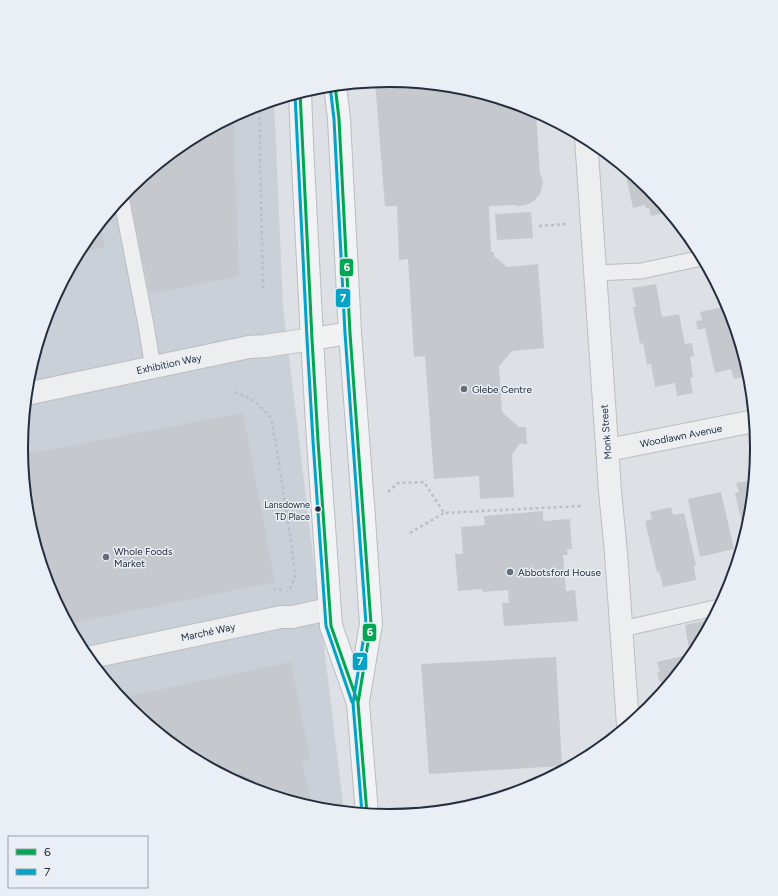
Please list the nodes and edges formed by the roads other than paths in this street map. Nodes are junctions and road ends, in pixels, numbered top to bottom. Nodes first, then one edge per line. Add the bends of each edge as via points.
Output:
1 (337, 91) edge
2 (300, 98) edge
3 (587, 146) edge
4 (123, 205) edge
5 (697, 259) edge
6 (595, 273) junction
7 (350, 333) junction
8 (312, 338) junction
9 (154, 368) junction
10 (32, 393) edge
11 (749, 422) edge
12 (608, 450) junction
13 (329, 609) junction
14 (712, 609) edge
15 (622, 629) junction
16 (94, 656) edge
17 (358, 703) junction
18 (628, 718) edge
19 (367, 808) edge

1 - 7 main road
2 - 8 main road
3 - 6 street, Monk Street
4 - 9 lane
5 - 6 lane via 641,271
6 - 12 street, Monk Street
7 - 8 main road
7 - 17 main road via 371,624
8 - 9 street, Exhibition Way via 249,347
8 - 13 main road
9 - 10 street, Exhibition Way
11 - 12 street, Woodlawn Avenue
12 - 15 street, Monk Street
13 - 16 street, Marché Way
13 - 17 main road via 331,626
14 - 15 lane
15 - 18 street, Monk Street
17 - 19 main road

